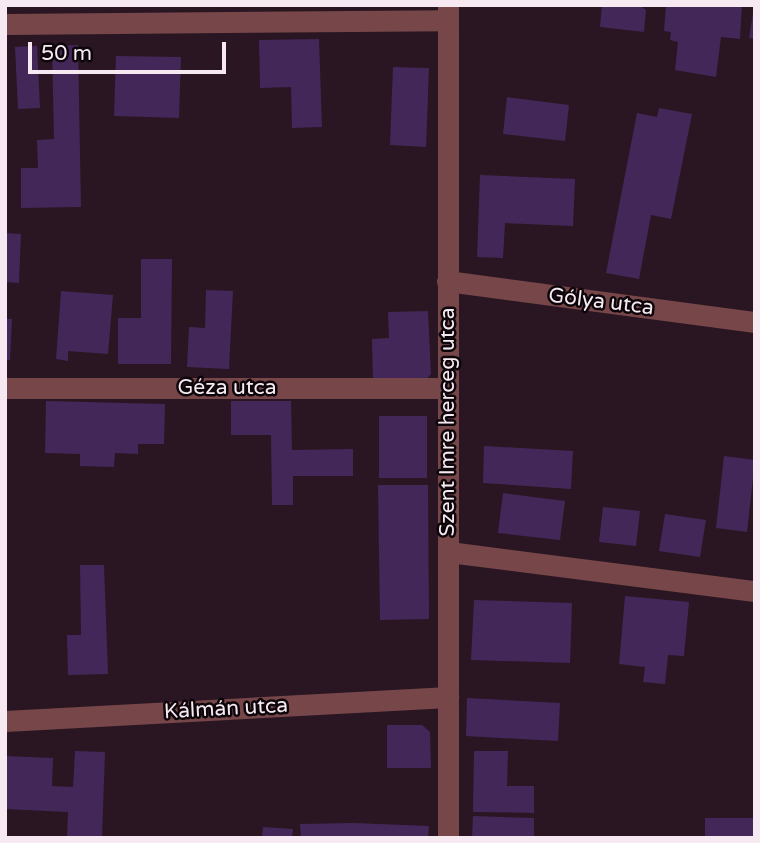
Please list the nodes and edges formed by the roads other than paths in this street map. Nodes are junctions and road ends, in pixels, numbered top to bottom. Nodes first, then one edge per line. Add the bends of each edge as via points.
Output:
1 (448, 13) edge
2 (5, 24) edge
3 (447, 281) junction
4 (755, 322) edge
5 (5, 388) edge
6 (448, 388) junction
7 (449, 552) junction
8 (755, 591) edge
9 (448, 697) junction
10 (5, 721) edge
11 (448, 838) edge

1 - 2 street
1 - 3 street, Szent Imre herceg utca
3 - 4 street, Gólya utca
3 - 6 street, Szent Imre herceg utca
5 - 6 street, Géza utca
6 - 7 street, Szent Imre herceg utca
7 - 8 street
7 - 9 street, Szent Imre herceg utca
9 - 10 street, Kálmán utca
9 - 11 street, Szent Imre herceg utca

